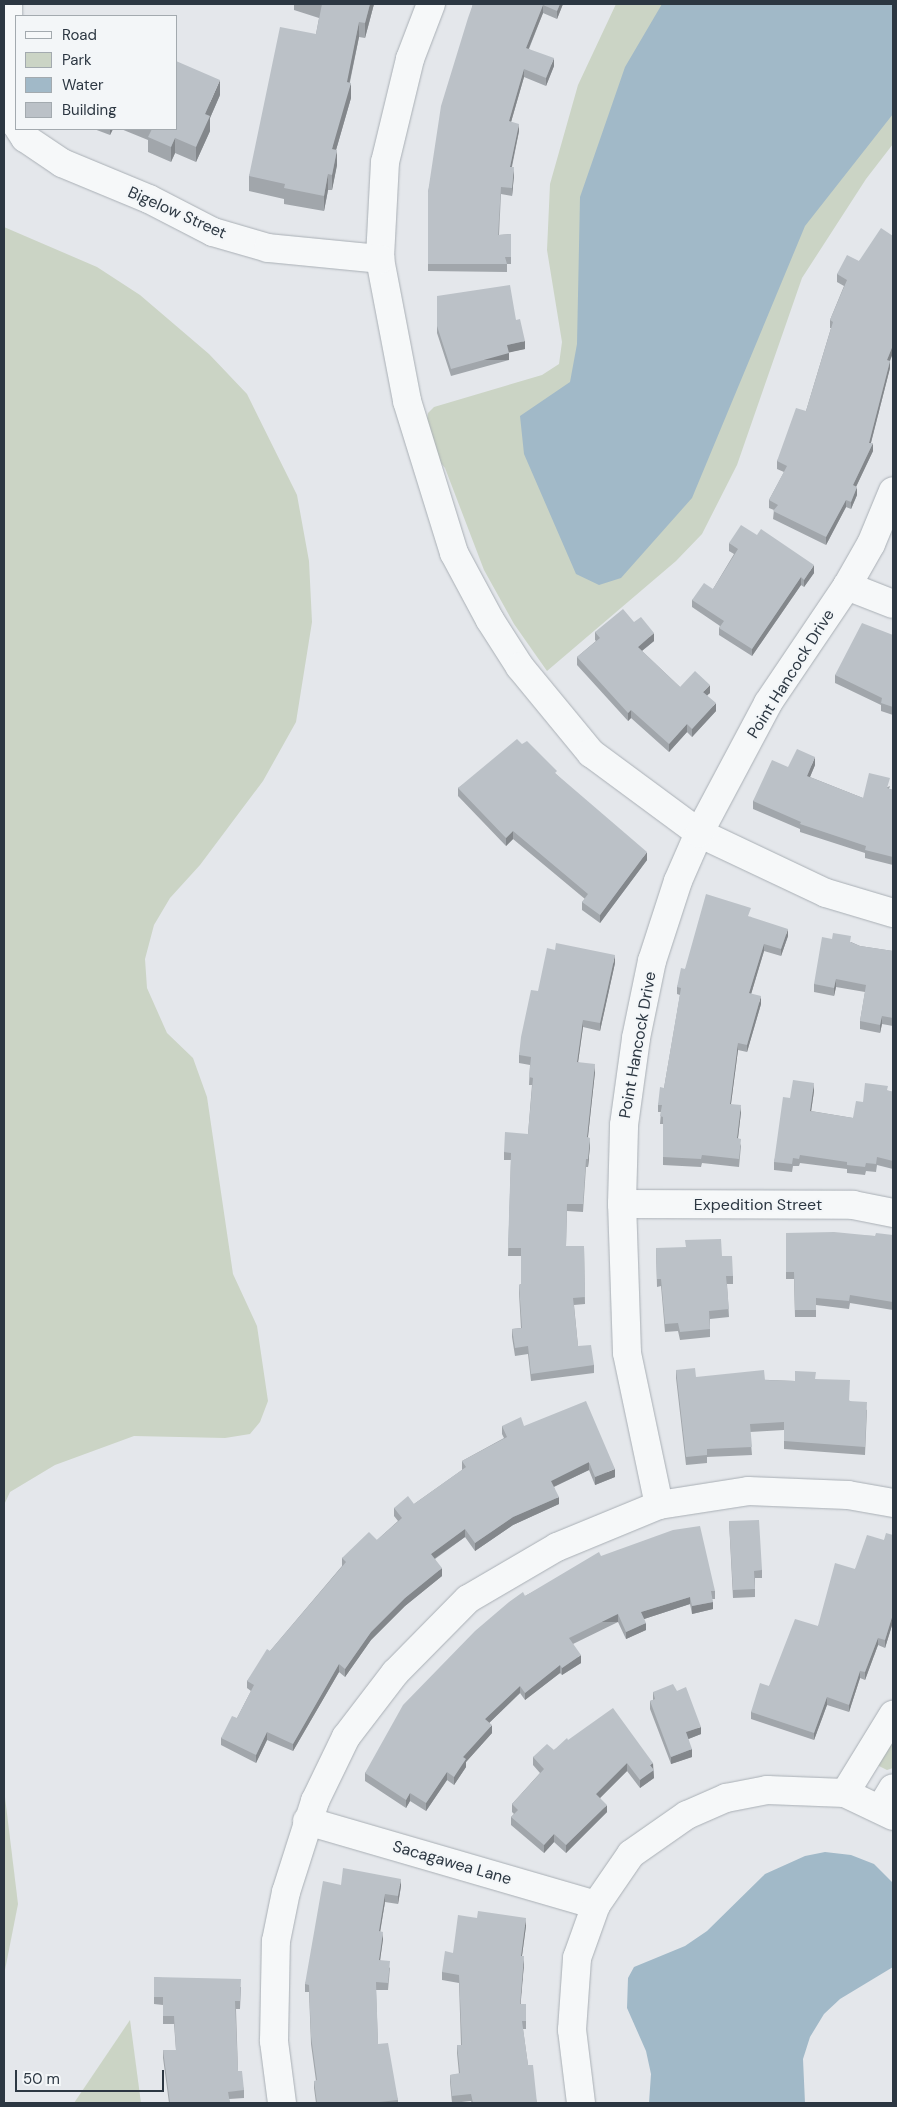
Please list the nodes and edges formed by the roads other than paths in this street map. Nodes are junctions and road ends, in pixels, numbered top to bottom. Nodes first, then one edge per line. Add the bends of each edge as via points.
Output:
1 (8, 4) edge
2 (431, 4) edge
3 (15, 119) edge
4 (20, 130) edge
5 (380, 259) junction
6 (893, 491) edge
7 (847, 586) junction
8 (893, 604) edge
9 (699, 833) junction
10 (893, 913) edge
11 (622, 1204) junction
12 (893, 1213) edge
13 (893, 1503) edge
14 (659, 1505) junction
15 (893, 1715) edge
16 (844, 1793) junction
17 (889, 1804) edge
18 (307, 1821) junction
19 (596, 1906) junction
20 (282, 2103) edge
21 (581, 2103) edge

1 - 3 street via 9,86
2 - 5 street via 410,59 385,162
4 - 5 street, Bigelow Street via 25,138 62,163 149,199 213,232 268,248
5 - 9 street via 406,401 454,554 490,620 545,701 591,753
6 - 7 street, Point Hancock Drive via 871,544
7 - 8 street
7 - 9 street, Point Hancock Drive via 768,703
9 - 10 street via 826,893
9 - 11 street, Point Hancock Drive via 678,881 652,961 636,1038 624,1125
11 - 12 street, Expedition Street via 853,1205
11 - 14 street, Point Hancock Drive via 626,1353
13 - 14 street via 848,1495 748,1491
14 - 18 street via 557,1546 468,1598 395,1673 346,1738
15 - 16 street
16 - 17 street
16 - 19 street via 767,1790 726,1798 687,1815 631,1854
18 - 19 street, Sacagawea Lane
18 - 20 street via 276,1941 274,2040
19 - 21 street via 577,1958 572,2030

